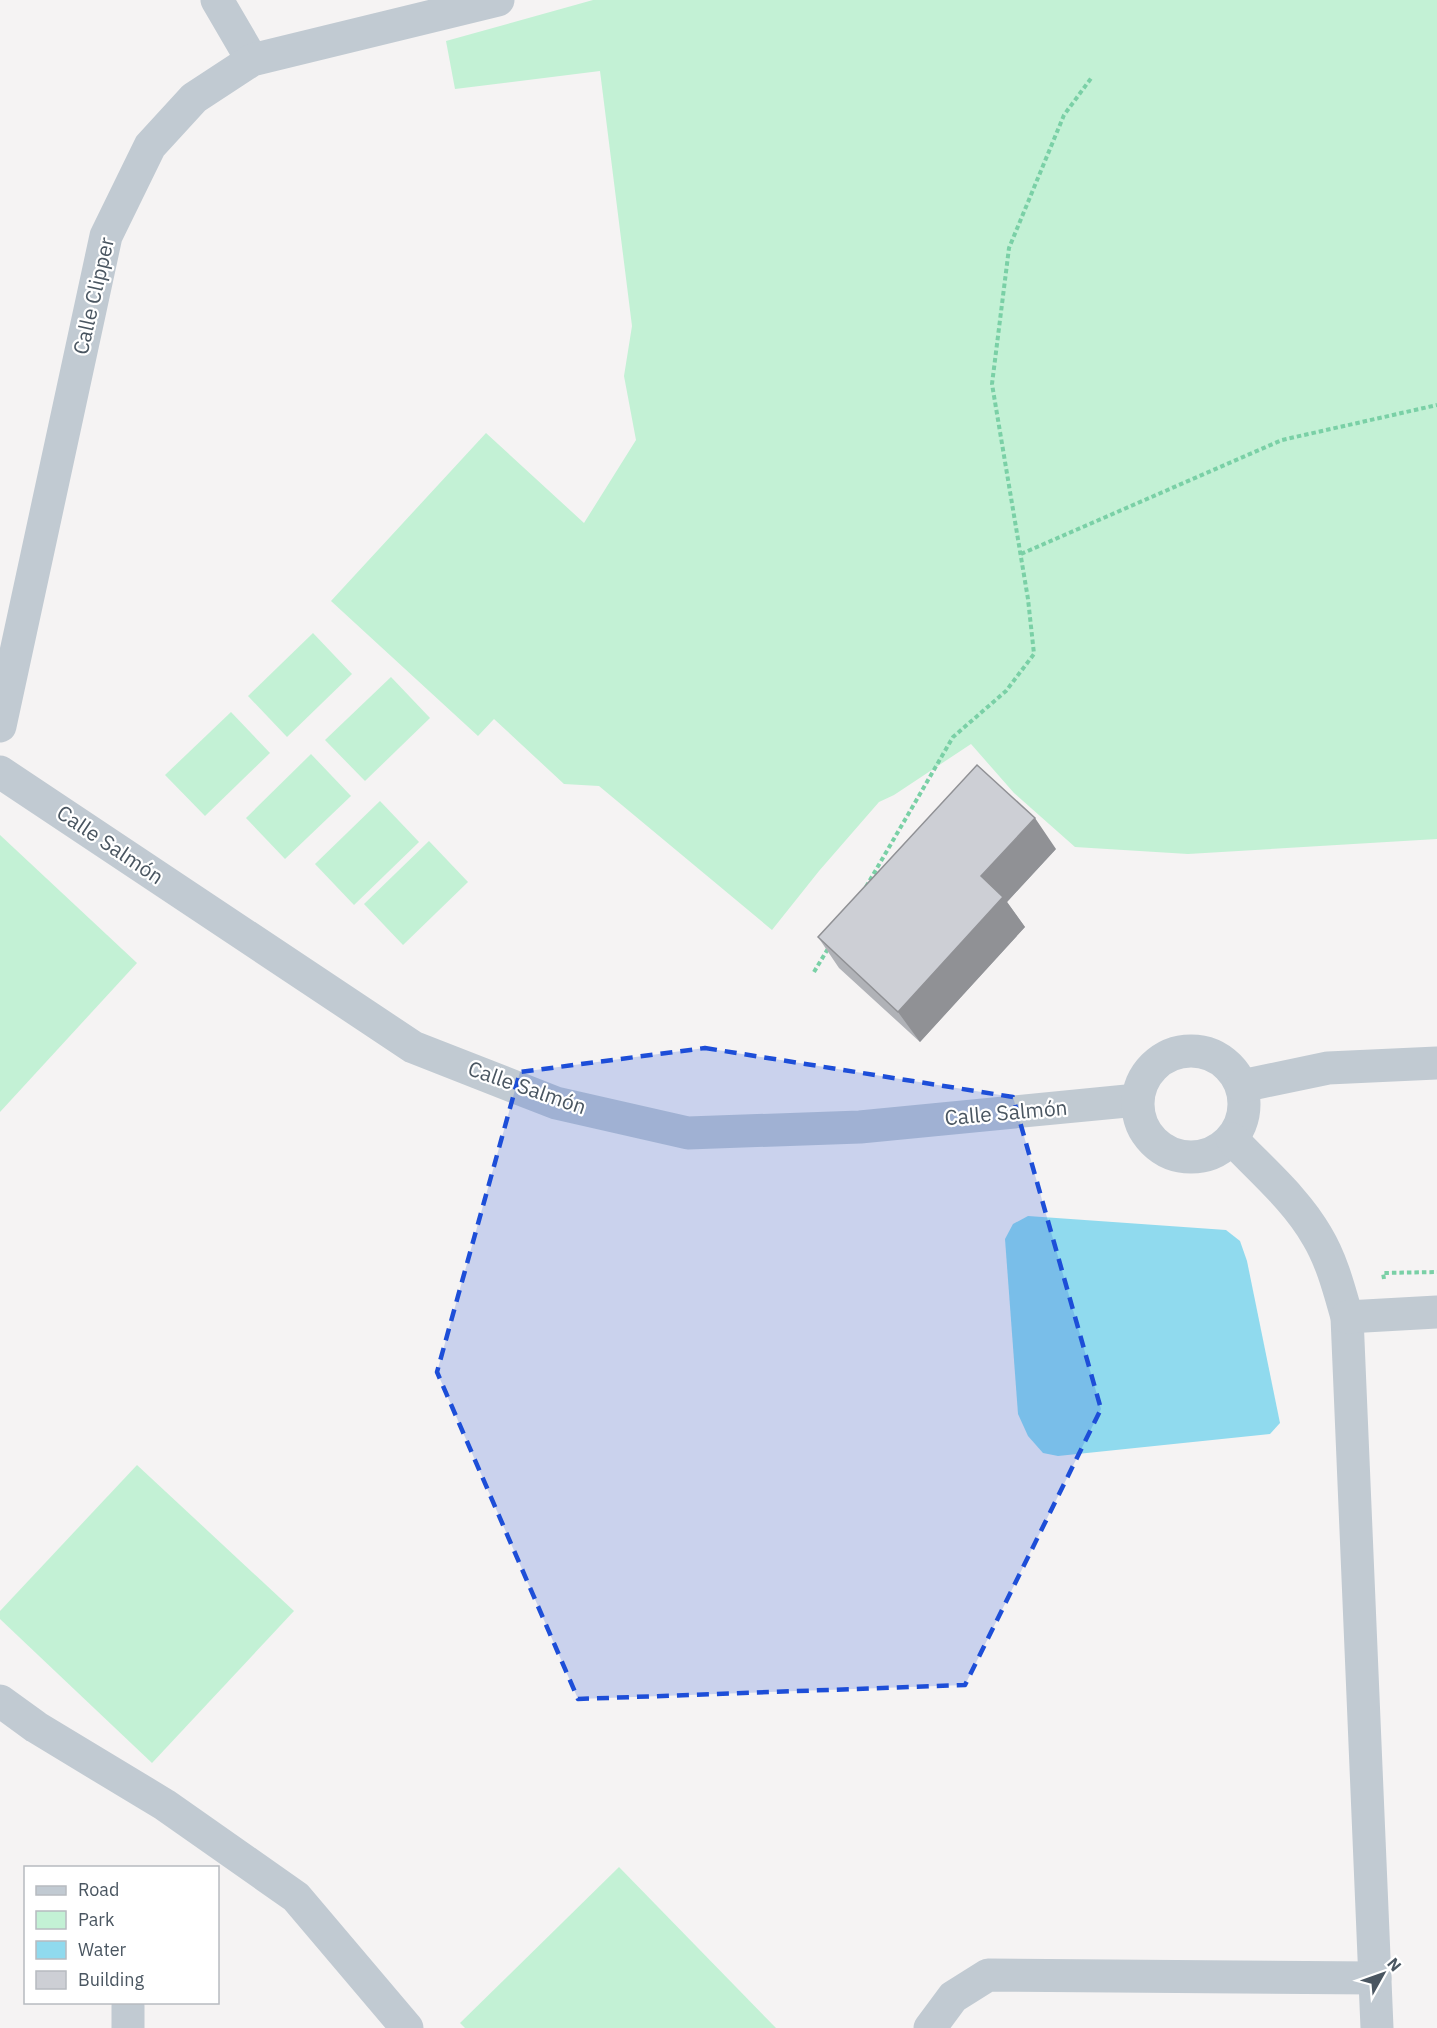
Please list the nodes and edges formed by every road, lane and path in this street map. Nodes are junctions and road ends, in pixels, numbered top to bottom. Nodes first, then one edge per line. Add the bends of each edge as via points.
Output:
1 (217, 0) edge
2 (498, 0) edge
3 (252, 60) junction
4 (1092, 77) dead end
5 (1437, 405) edge
6 (1021, 555) junction
7 (0, 726) edge
8 (0, 772) edge
9 (862, 893) edge
10 (832, 943) edge
11 (814, 972) dead end
12 (1437, 1063) edge
13 (1242, 1086) junction
14 (1137, 1100) junction
15 (1232, 1139) junction
16 (1437, 1312) edge
17 (1347, 1317) junction
18 (0, 1701) edge
19 (1375, 1978) junction
20 (407, 2028) edge
21 (930, 2028) edge
22 (1377, 2028) edge

1 - 3 street
2 - 3 street, Calle Clipper
3 - 7 street, Calle Clipper via 194,98 150,146 106,236
4 - 6 path via 1064,115 1009,248 992,384
5 - 6 path via 1282,440
6 - 9 path via 1034,654 1006,691 953,737
8 - 14 street, Calle Salmón via 413,1047 556,1103 688,1133 860,1127
10 - 11 path
12 - 13 street via 1328,1068
13 - 14 street via 1233,1070 1219,1058 1202,1051 1184,1050 1151,1067
13 - 15 street via 1242,1123
14 - 15 street via 1148,1137 1162,1149 1180,1156 1199,1157 1218,1151
15 - 17 street via 1289,1198 1317,1235 1335,1272
16 - 17 street
17 - 19 street
18 - 20 street via 165,1806 296,1897
19 - 21 street via 988,1975 953,1997
19 - 22 street

